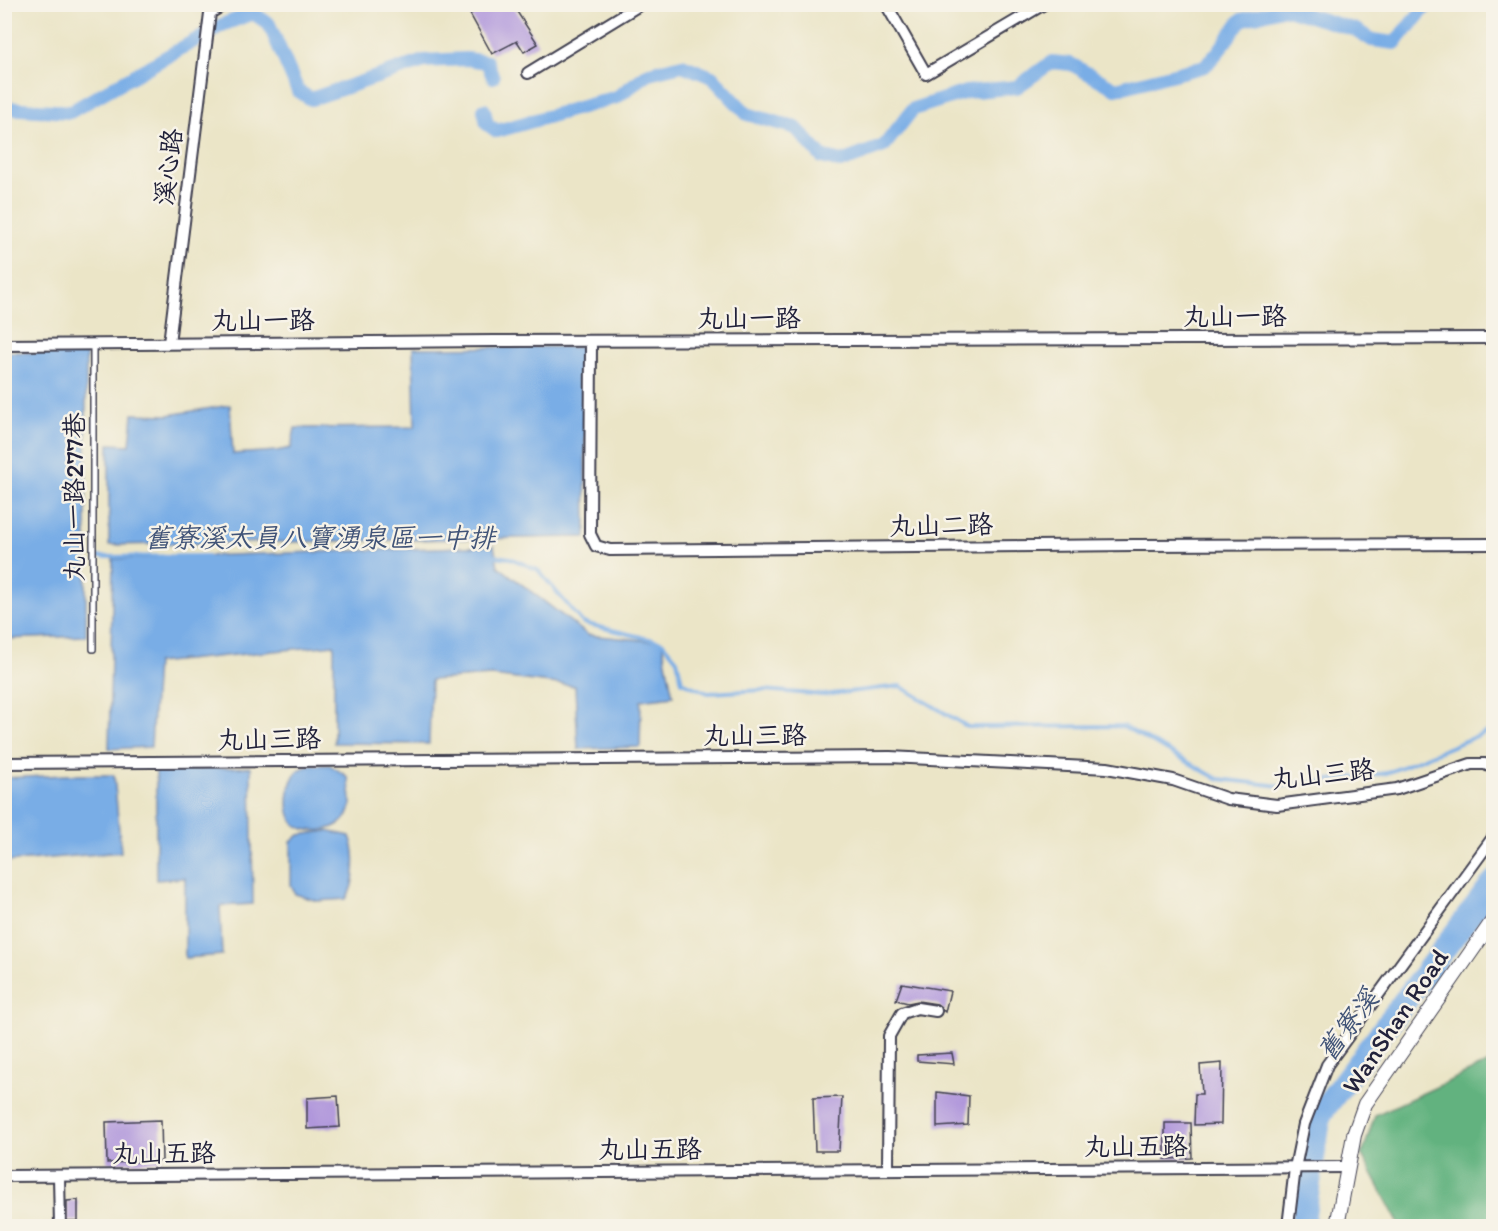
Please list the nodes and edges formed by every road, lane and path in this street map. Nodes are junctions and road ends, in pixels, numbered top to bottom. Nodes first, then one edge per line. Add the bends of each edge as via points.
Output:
1 (225, 4) edge
2 (641, 4) edge
3 (886, 4) edge
4 (1044, 4) edge
5 (528, 73) dead end
6 (1494, 338) edge
7 (591, 341) junction
8 (169, 343) junction
9 (93, 344) junction
10 (4, 345) edge
11 (1494, 544) edge
12 (93, 649) dead end
13 (4, 764) edge
14 (1494, 769) edge
15 (1494, 836) edge
16 (1494, 919) edge
17 (936, 1011) dead end
18 (1347, 1167) junction
19 (1296, 1168) junction
20 (888, 1170) junction
21 (4, 1176) edge
22 (59, 1176) junction
23 (60, 1227) edge
24 (1288, 1227) edge
25 (1337, 1227) edge

1 - 8 street, 溪心路 via 210,13
2 - 5 street
3 - 4 street via 926,74
6 - 7 street, 丸山一路
7 - 8 street, 丸山一路
7 - 11 street, 丸山二路 via 590,534 596,546 610,550
8 - 9 street, 丸山一路
9 - 10 street, 丸山一路
9 - 12 lane, 丸山一路277巷
13 - 14 street, 丸山三路 via 890,757 1107,768 1173,780 1228,799 1276,805 1397,789 1471,764
15 - 19 street via 1327,1065 1304,1124
16 - 18 street, WanShan Road via 1365,1104
17 - 20 street via 917,1008 902,1013 889,1036
18 - 19 street, 丸山五路
18 - 25 street, WanShan Road
19 - 20 street, 丸山五路
19 - 24 street
20 - 22 street, 丸山五路
21 - 22 street, 丸山五路
22 - 23 street

